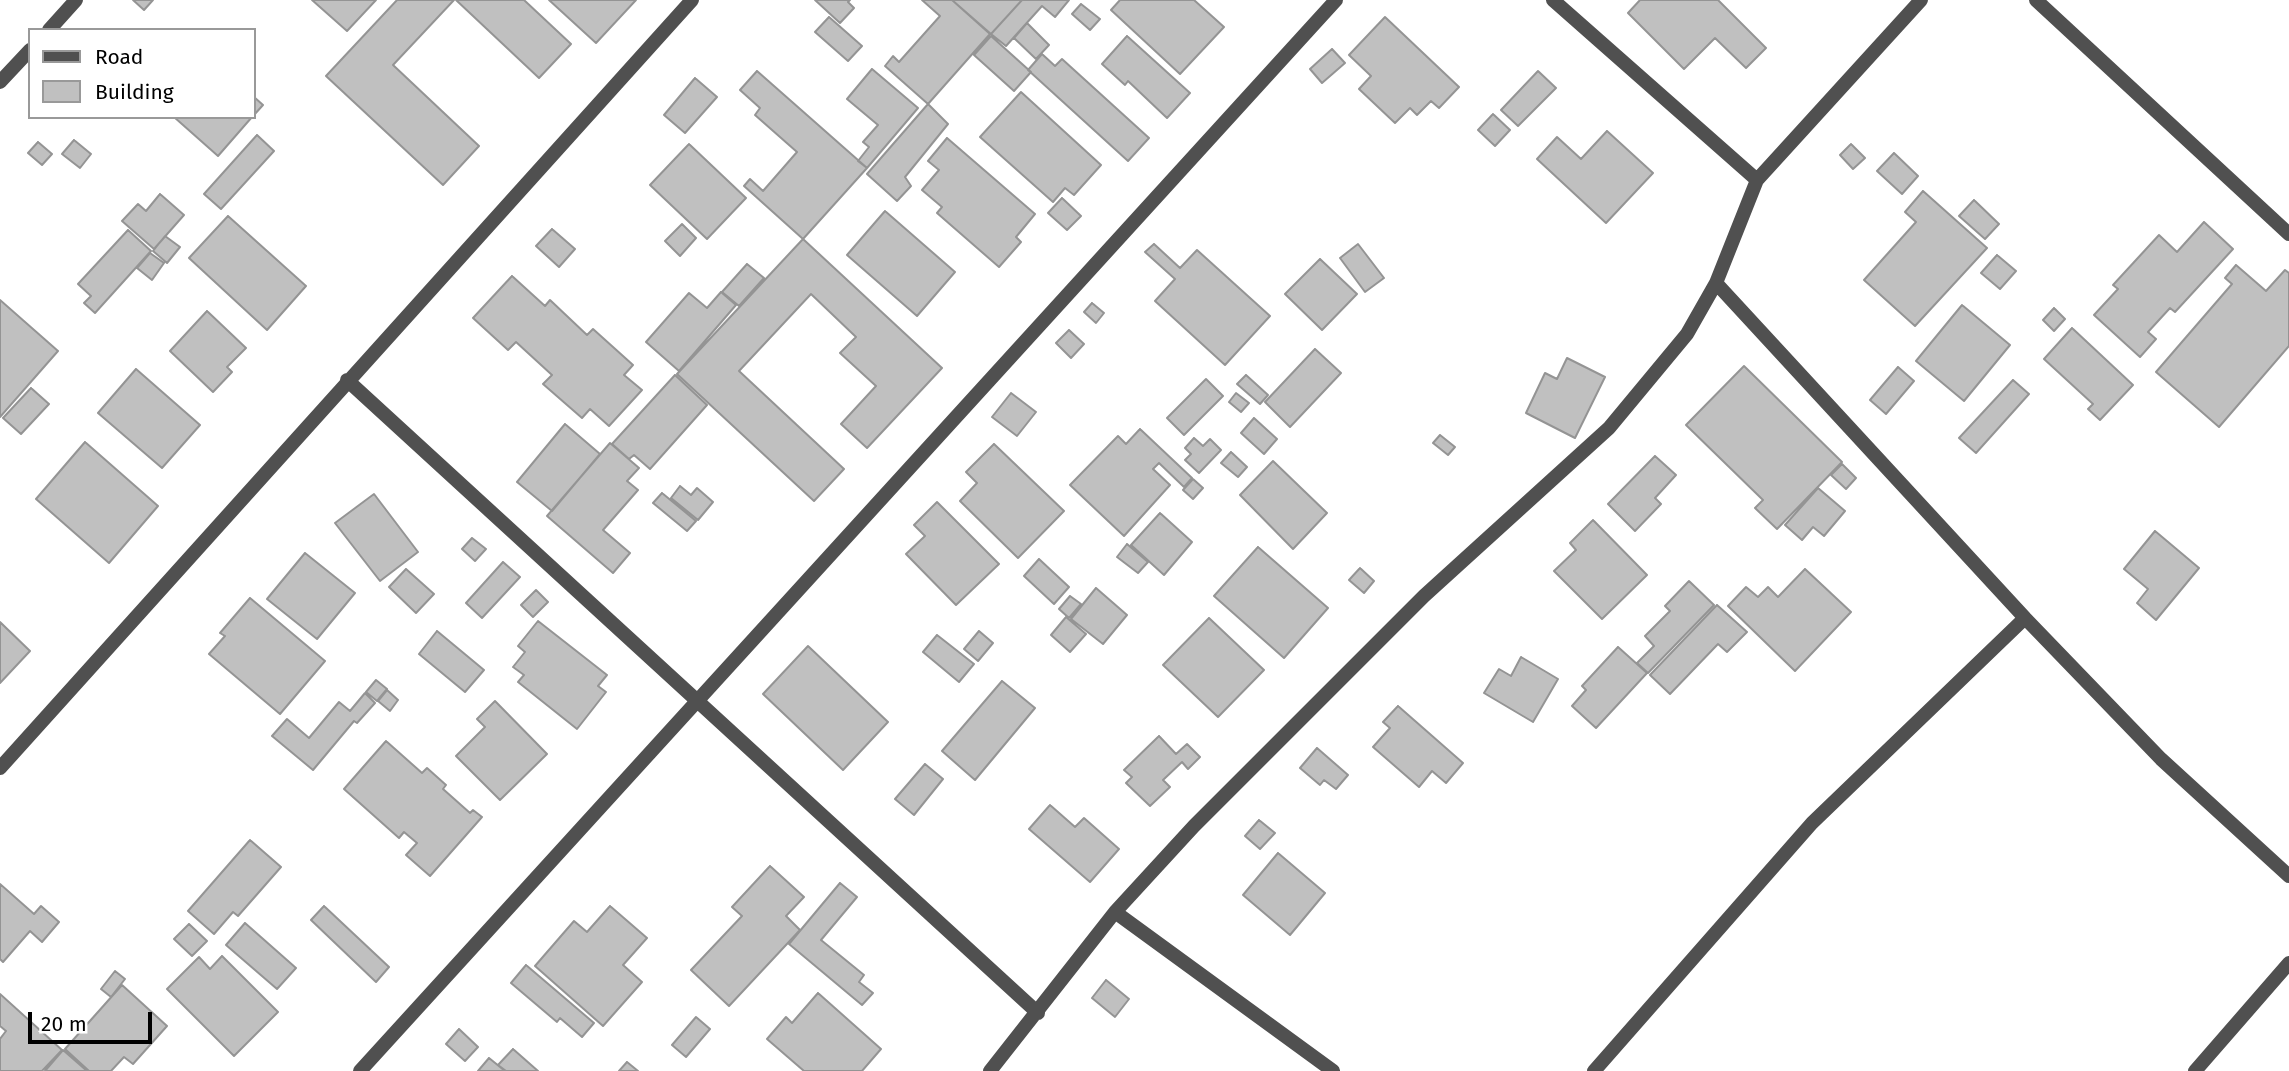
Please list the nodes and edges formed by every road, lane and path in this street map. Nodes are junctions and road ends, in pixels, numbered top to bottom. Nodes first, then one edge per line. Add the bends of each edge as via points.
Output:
1 (76, 0) edge
2 (692, 0) edge
3 (1336, 0) edge
4 (1553, 0) edge
5 (1921, 0) edge
6 (2036, 0) edge
7 (50, 28) edge
8 (28, 52) edge
9 (0, 82) edge
10 (1757, 180) junction
11 (2289, 234) edge
12 (1716, 283) junction
13 (347, 380) junction
14 (2025, 618) junction
15 (697, 699) junction
16 (0, 768) edge
17 (2289, 876) edge
18 (1115, 912) junction
19 (2289, 963) edge
20 (1038, 1013) junction
21 (360, 1071) edge
22 (990, 1071) edge
23 (1333, 1071) edge
24 (1594, 1071) edge
25 (2196, 1071) edge

1 - 7 street
2 - 13 street
3 - 15 street
4 - 10 street
5 - 10 street
6 - 11 street
8 - 9 street
10 - 12 street
12 - 14 street
12 - 18 street via 1688,334 1609,428 1424,596
13 - 15 street
13 - 16 street
14 - 17 street via 2161,758
14 - 24 street via 1812,823
15 - 20 street
15 - 21 street
18 - 20 street
18 - 23 street
19 - 25 street
20 - 22 street

